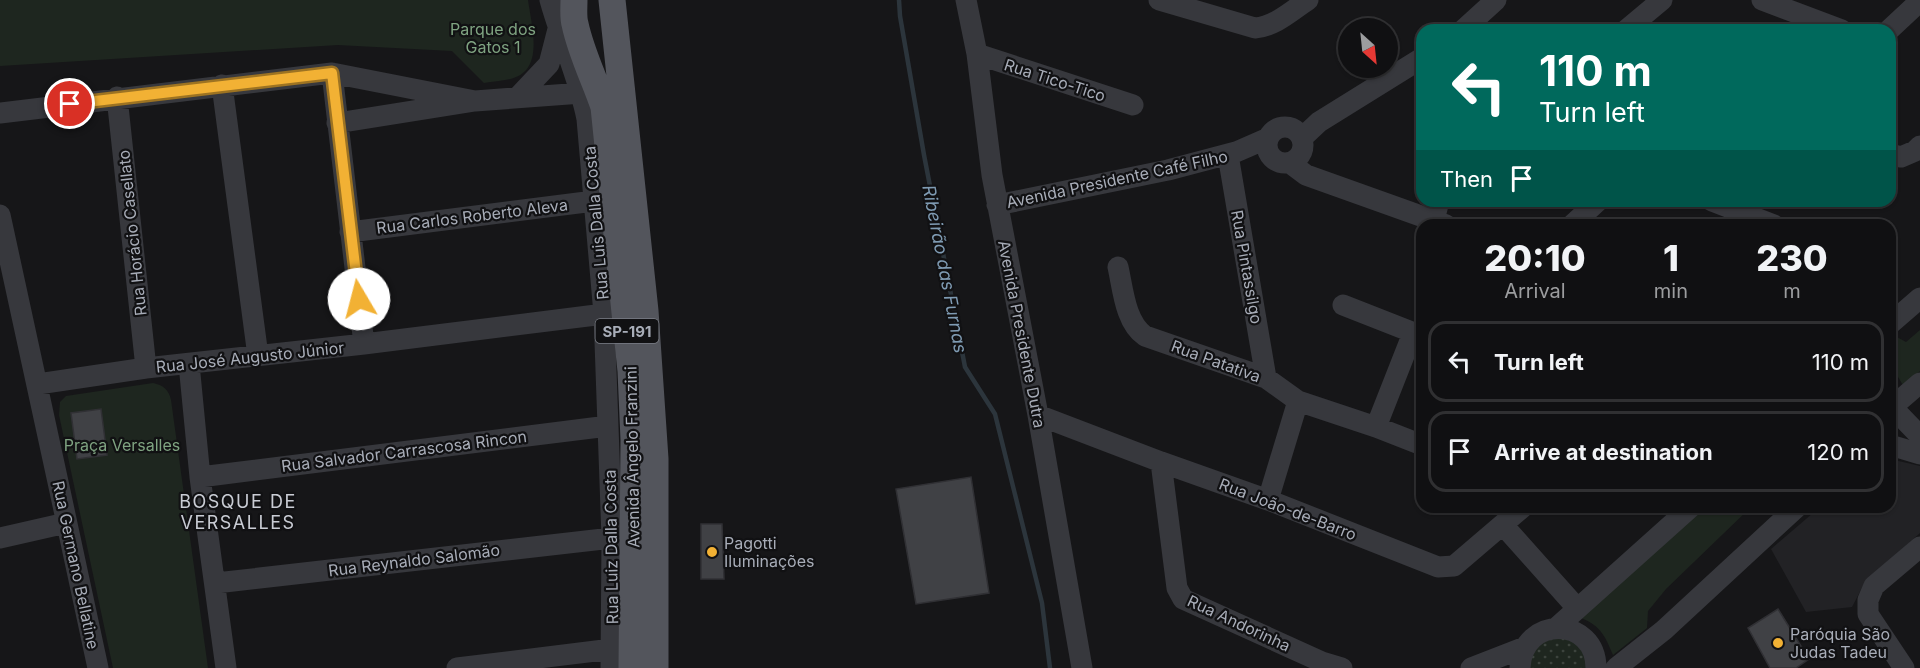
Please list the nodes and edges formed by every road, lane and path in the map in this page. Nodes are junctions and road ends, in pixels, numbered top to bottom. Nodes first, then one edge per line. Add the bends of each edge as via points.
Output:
1 (550, 0) edge
2 (574, 0) edge
3 (612, 0) edge
4 (966, 0) edge
5 (1159, 0) edge
6 (1308, 0) edge
7 (1496, 0) edge
8 (1662, 0) edge
9 (1762, 0) edge
10 (1920, 1) edge
11 (1470, 24) edge
12 (1633, 24) edge
13 (1826, 24) edge
14 (1895, 24) edge
15 (558, 29) junction
16 (977, 54) junction
17 (1416, 62) edge
18 (332, 73) junction
19 (222, 85) junction
20 (582, 93) junction
21 (117, 97) junction
22 (518, 98) junction
23 (476, 101) junction
24 (1133, 105) dead end
25 (0, 113) edge
26 (1319, 122) junction
27 (337, 123) junction
28 (1275, 133) junction
29 (1920, 146) edge
30 (1232, 154) junction
31 (1896, 156) edge
32 (1295, 157) junction
33 (594, 201) junction
34 (997, 205) junction
35 (1416, 206) edge
36 (1418, 207) edge
37 (1592, 207) edge
38 (1728, 207) edge
39 (0, 215) edge
40 (1440, 216) edge
41 (1578, 219) edge
42 (1758, 219) edge
43 (350, 232) junction
44 (1118, 267) dead end
45 (1920, 298) edge
46 (1342, 305) dead end
47 (604, 314) junction
48 (1896, 319) edge
49 (1416, 333) edge
50 (1416, 338) edge
51 (364, 344) junction
52 (258, 356) junction
53 (189, 364) junction
54 (147, 369) junction
55 (1266, 378) junction
56 (1920, 383) edge
57 (38, 384) junction
58 (1896, 400) edge
59 (1298, 401) junction
60 (1896, 409) edge
61 (1038, 415) junction
62 (608, 426) junction
63 (1376, 427) junction
64 (1920, 435) edge
65 (1416, 443) edge
66 (1896, 447) edge
67 (1920, 454) edge
68 (1161, 462) junction
69 (201, 477) junction
70 (1268, 500) junction
71 (1516, 513) edge
72 (1684, 513) edge
73 (1791, 513) edge
74 (66, 523) junction
75 (1503, 525) junction
76 (0, 538) edge
77 (612, 538) junction
78 (1920, 547) edge
79 (216, 583) junction
80 (1577, 608) junction
81 (1556, 628) junction
82 (1525, 647) junction
83 (612, 658) edge
84 (1908, 662) edge
85 (1328, 666) edge
86 (98, 668) edge
87 (226, 668) edge
88 (457, 668) edge
89 (632, 668) edge
90 (655, 668) edge
91 (1082, 668) edge
92 (1471, 668) edge
93 (1520, 668) edge
94 (1596, 668) edge
95 (1616, 668) edge

1 - 15 street, Rua Luis Dalla Costa
2 - 89 main road, Avenida Ângelo Franzini / SP-191 via 574,22 604,107 631,371
3 - 90 main road, Avenida Ângelo Franzini / SP-191 via 645,311 656,459
4 - 16 street, Avenida Presidente Dutra
5 - 6 street via 1255,28 1275,22
7 - 11 street
8 - 12 street
9 - 13 street
10 - 14 street
15 - 20 street, Rua Luis Dalla Costa
15 - 22 street via 549,64
16 - 24 street, Rua Tico-Tico
16 - 34 street, Avenida Presidente Dutra
17 - 26 street, Avenida Presidente Café Filho
18 - 19 street
18 - 23 street
18 - 27 street
19 - 21 street
19 - 52 street
20 - 22 street
20 - 33 street, Rua Luis Dalla Costa
21 - 25 street
21 - 54 street, Rua Horácio Casellato
22 - 23 street
23 - 27 street
26 - 28 street, Avenida Presidente Café Filho
26 - 32 street, Avenida Presidente Café Filho
27 - 43 street
28 - 30 street, Avenida Presidente Café Filho
28 - 32 street via 1267,149
28 - 32 street via 1294,129
29 - 31 street via 1901,157
30 - 32 street, Avenida Presidente Café Filho
30 - 34 street, Avenida Presidente Café Filho
30 - 55 street, Rua Pintassilgo
32 - 35 street
33 - 43 street, Rua Carlos Roberto Aleva
33 - 47 street, Rua Luis Dalla Costa
34 - 61 street, Avenida Presidente Dutra
36 - 40 street
37 - 41 street
38 - 42 street
39 - 57 street, Rua Germano Bellatine
43 - 51 street
44 - 55 street, Rua Patativa via 1131,321 1137,330
45 - 48 street
46 - 49 street
47 - 51 street, Rua José Augusto Júnior
47 - 62 street, Rua Luis Dalla Costa
50 - 63 street
51 - 52 street, Rua José Augusto Júnior
52 - 53 street, Rua José Augusto Júnior
53 - 54 street, Rua José Augusto Júnior
53 - 69 street
54 - 57 street, Rua José Augusto Júnior
55 - 59 street, Rua Patativa
56 - 58 street
57 - 74 street, Rua Germano Bellatine
59 - 63 street, Rua Patativa
59 - 70 street
60 - 64 street
61 - 68 street, Rua João-de-Barro
61 - 91 street, Avenida Presidente Dutra
62 - 69 street, Rua Salvador Carrascosa Rincon
62 - 77 street, Rua Luiz Dalla Costa
63 - 65 street, Rua Patativa
66 - 67 street
68 - 70 street, Rua João-de-Barro
68 - 85 street, Rua Andorinha via 1177,588 1183,599
69 - 79 street
70 - 75 street, Rua João-de-Barro via 1438,567 1454,566
71 - 75 street, Rua João-de-Barro
72 - 80 street
73 - 95 street via 1664,630
74 - 76 street
74 - 86 street, Rua Germano Bellatine
75 - 80 street
77 - 79 street, Rua Reynaldo Salomão
77 - 83 street, Rua Luiz Dalla Costa
78 - 84 street via 1874,586 1868,600 1868,614
79 - 87 street
80 - 81 street
81 - 82 street via 1538,634
81 - 94 street via 1574,632 1588,643 1595,653
82 - 92 street
82 - 93 street
83 - 88 street

